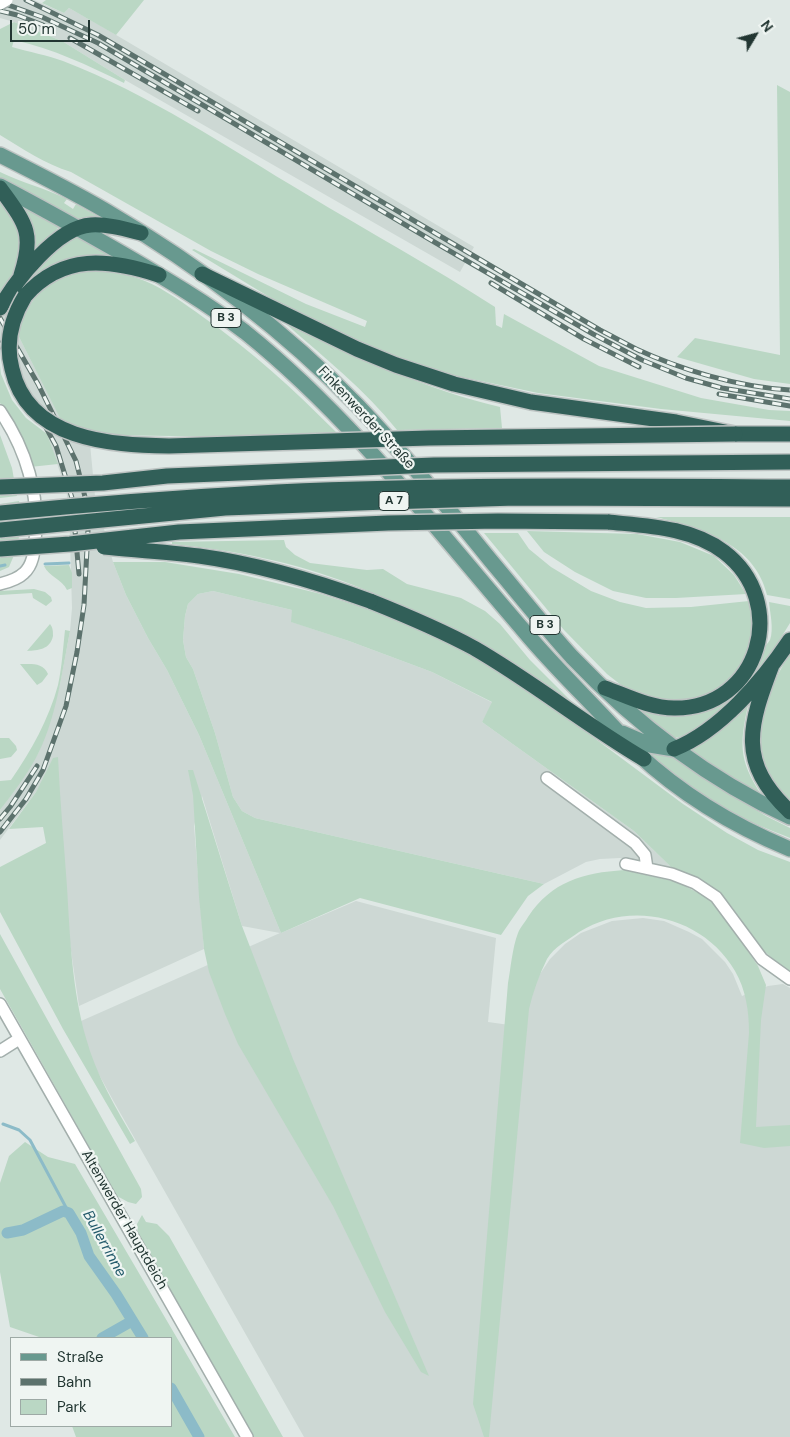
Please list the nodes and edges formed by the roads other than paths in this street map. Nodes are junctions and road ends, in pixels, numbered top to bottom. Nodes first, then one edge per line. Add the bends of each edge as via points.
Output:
1 (7, 0) edge
2 (0, 4) edge
3 (0, 155) edge
4 (0, 187) edge
5 (77, 228) junction
6 (141, 233) junction
7 (202, 274) junction
8 (159, 275) junction
9 (19, 288) junction
10 (0, 308) edge
11 (0, 411) edge
12 (735, 434) junction
13 (790, 434) edge
14 (790, 462) edge
15 (0, 487) edge
16 (790, 487) edge
17 (790, 499) edge
18 (0, 513) edge
19 (0, 530) edge
20 (70, 544) junction
21 (0, 549) edge
22 (0, 584) edge
23 (788, 643) edge
24 (772, 664) junction
25 (605, 688) junction
26 (619, 732) junction
27 (674, 749) junction
28 (644, 759) junction
29 (548, 778) dead end
30 (790, 812) edge
31 (790, 817) edge
32 (790, 849) edge
33 (626, 864) dead end
34 (647, 868) junction
35 (790, 979) edge
36 (0, 1004) edge
37 (19, 1039) junction
38 (0, 1051) edge
39 (247, 1437) edge

1 - 2 street, bridge
3 - 6 main road, Finkenwerder Straße / B 3 via 87,200
4 - 5 main road, Finkenwerder Straße / B 3
4 - 9 highway via 18,212 27,232 28,246
5 - 6 highway via 104,225
5 - 8 main road, Finkenwerder Straße / B 3
5 - 9 highway via 55,241
6 - 7 main road, Finkenwerder Straße / B 3
7 - 12 highway, bridge via 357,349 454,384 531,402 676,422
7 - 25 main road, Finkenwerder Straße / B 3 via 285,337 356,405 394,445 540,620
8 - 9 highway via 113,263 82,263
8 - 26 main road, Finkenwerder Straße / B 3 via 243,331 323,402 370,451 554,666
9 - 10 highway
9 - 12 highway, bridge via 8,348 19,389 43,419 70,432 101,441 169,446
11 - 22 street via 25,460 37,525 30,566 24,574
12 - 13 highway
14 - 15 highway, bridge via 434,465 167,476 103,483
16 - 18 highway, A 7, bridge via 386,488 168,499
17 - 19 highway, A 7, bridge via 516,498 224,508
20 - 21 highway, bridge
20 - 25 highway, bridge via 180,532 388,523 588,522 649,526 687,534 722,550 736,562 752,583 762,621 758,649 737,682 705,704 674,708 657,706
20 - 28 highway, bridge via 201,556 314,582 370,601 474,648
23 - 24 highway
24 - 27 highway via 745,697 721,718 694,739
24 - 30 highway via 752,727 753,754 763,781
25 - 27 main road, Finkenwerder Straße / B 3
26 - 27 main road, Finkenwerder Straße via 650,745
26 - 28 main road, Finkenwerder Straße / B 3
27 - 31 main road, Finkenwerder Straße / B 3 via 731,787
28 - 32 main road, Finkenwerder Straße / B 3 via 710,809
29 - 34 street via 635,843 645,855
33 - 34 street
34 - 35 street via 696,883 716,896 762,959
36 - 37 street, Altenwerder Hauptdeich
37 - 38 street
37 - 39 street, Altenwerder Hauptdeich

